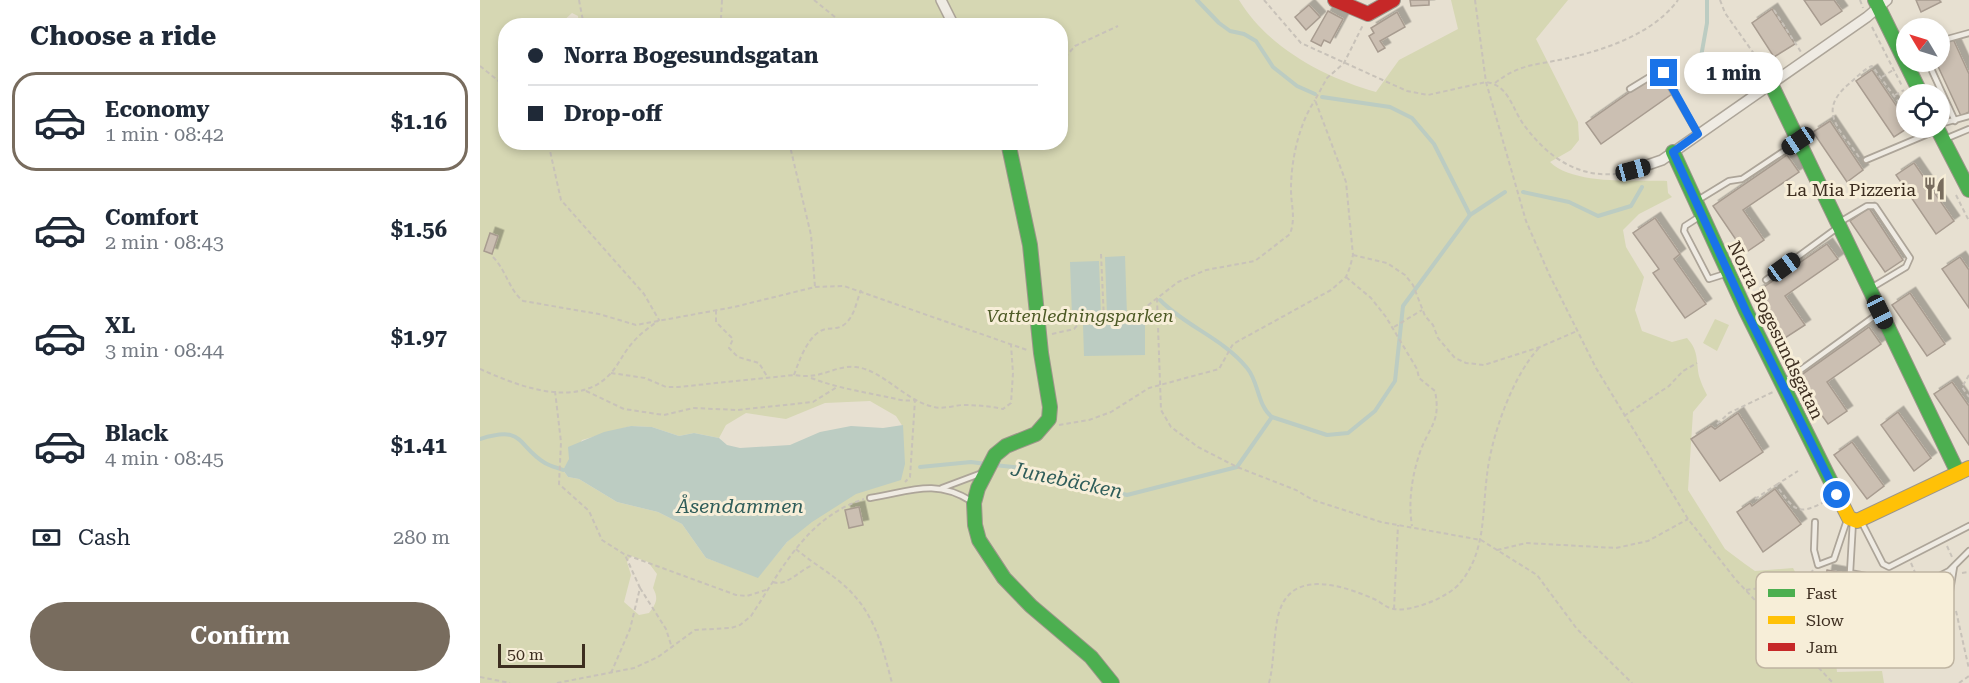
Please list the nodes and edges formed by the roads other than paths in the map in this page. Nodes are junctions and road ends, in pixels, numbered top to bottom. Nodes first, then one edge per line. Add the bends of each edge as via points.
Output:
1 (940, 0) edge
2 (1335, 0) edge
3 (1393, 0) edge
4 (1877, 6) edge
5 (950, 18) edge
6 (1969, 33) edge
7 (1950, 36) edge
8 (1933, 72) edge
9 (1772, 83) junction
10 (1916, 84) edge
11 (1630, 89) dead end
12 (1969, 116) edge
13 (1955, 121) junction
14 (1950, 124) edge
15 (1969, 129) edge
16 (1950, 130) edge
17 (1698, 134) junction
18 (1920, 138) edge
19 (1943, 138) edge
20 (1798, 141) junction
21 (1010, 150) edge
22 (1673, 152) junction
23 (1866, 160) road end
24 (1633, 170) road end
25 (1969, 190) edge
26 (1695, 201) junction
27 (1702, 215) junction
28 (1838, 225) junction
29 (1728, 273) junction
30 (1766, 280) road end
31 (1869, 289) junction
32 (1880, 312) junction
33 (1782, 385) junction
34 (1964, 471) edge
35 (985, 472) junction
36 (942, 488) junction
37 (870, 498) road end
38 (974, 503) junction
39 (1854, 520) junction
40 (1815, 522) dead end
41 (1969, 526) edge
42 (1969, 551) edge
43 (1955, 566) junction
44 (1850, 572) edge
45 (1944, 572) edge
46 (1954, 572) edge
47 (1112, 683) edge

1 - 5 street
2 - 3 street via 1368,14
4 - 9 street
4 - 10 street
6 - 7 lane
8 - 13 lane
9 - 17 street
9 - 20 street
11 - 17 lane via 1661,70
12 - 13 lane
13 - 14 lane
15 - 16 lane
17 - 22 street
18 - 23 lane
19 - 25 street
20 - 26 lane via 1742,179 1729,181
20 - 28 street
21 - 35 street via 1030,245 1050,407 1044,426 1025,440 1000,450
22 - 24 street
22 - 26 street, Norra Bogesundsgatan
26 - 27 street, Norra Bogesundsgatan
27 - 29 street, Norra Bogesundsgatan
27 - 29 lane via 1689,222 1684,231 1709,279
28 - 30 lane
28 - 31 street
28 - 31 lane via 1867,206 1875,206 1910,258 1906,267
29 - 33 street, Norra Bogesundsgatan
31 - 32 street
32 - 33 lane
32 - 34 street
33 - 39 street, Norra Bogesundsgatan via 1837,495
34 - 39 street
35 - 36 lane
35 - 38 street
36 - 37 lane via 910,489
36 - 38 lane
38 - 47 street via 979,540 1004,578 1091,657
39 - 40 lane via 1840,538 1834,559 1818,565
39 - 41 lane via 1889,567
39 - 44 lane
42 - 43 lane
43 - 45 lane
43 - 46 lane

